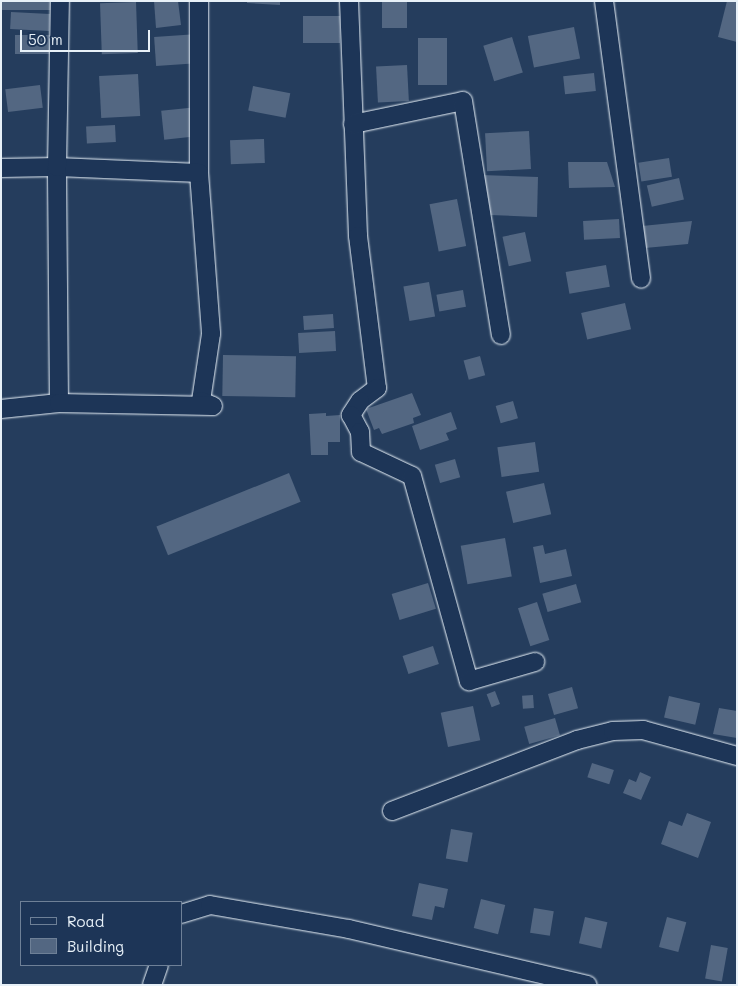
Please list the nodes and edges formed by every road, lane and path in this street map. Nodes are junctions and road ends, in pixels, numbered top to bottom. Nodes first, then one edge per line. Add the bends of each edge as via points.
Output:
1 (60, 1) edge
2 (199, 1) edge
3 (349, 1) edge
4 (604, 1) edge
5 (354, 124) junction
6 (57, 167) junction
7 (1, 168) edge
8 (199, 173) junction
9 (642, 279) dead end
10 (501, 335) dead end
11 (58, 402) junction
12 (1, 409) edge
13 (535, 662) dead end
14 (737, 756) edge
15 (392, 811) dead end
16 (182, 914) edge
17 (159, 966) edge
18 (152, 985) edge
19 (588, 985) edge

1 - 6 street
2 - 8 street
3 - 5 street
4 - 9 street
5 - 10 street via 463,102
5 - 13 street via 358,236 377,388 364,397 351,415 360,432 361,452 412,476 469,681
6 - 7 street
6 - 8 street
6 - 11 street
8 - 11 street via 211,334 201,401 213,406
11 - 12 street
14 - 15 street via 643,730 613,731 577,740
16 - 19 street via 210,905 348,929
17 - 18 street

